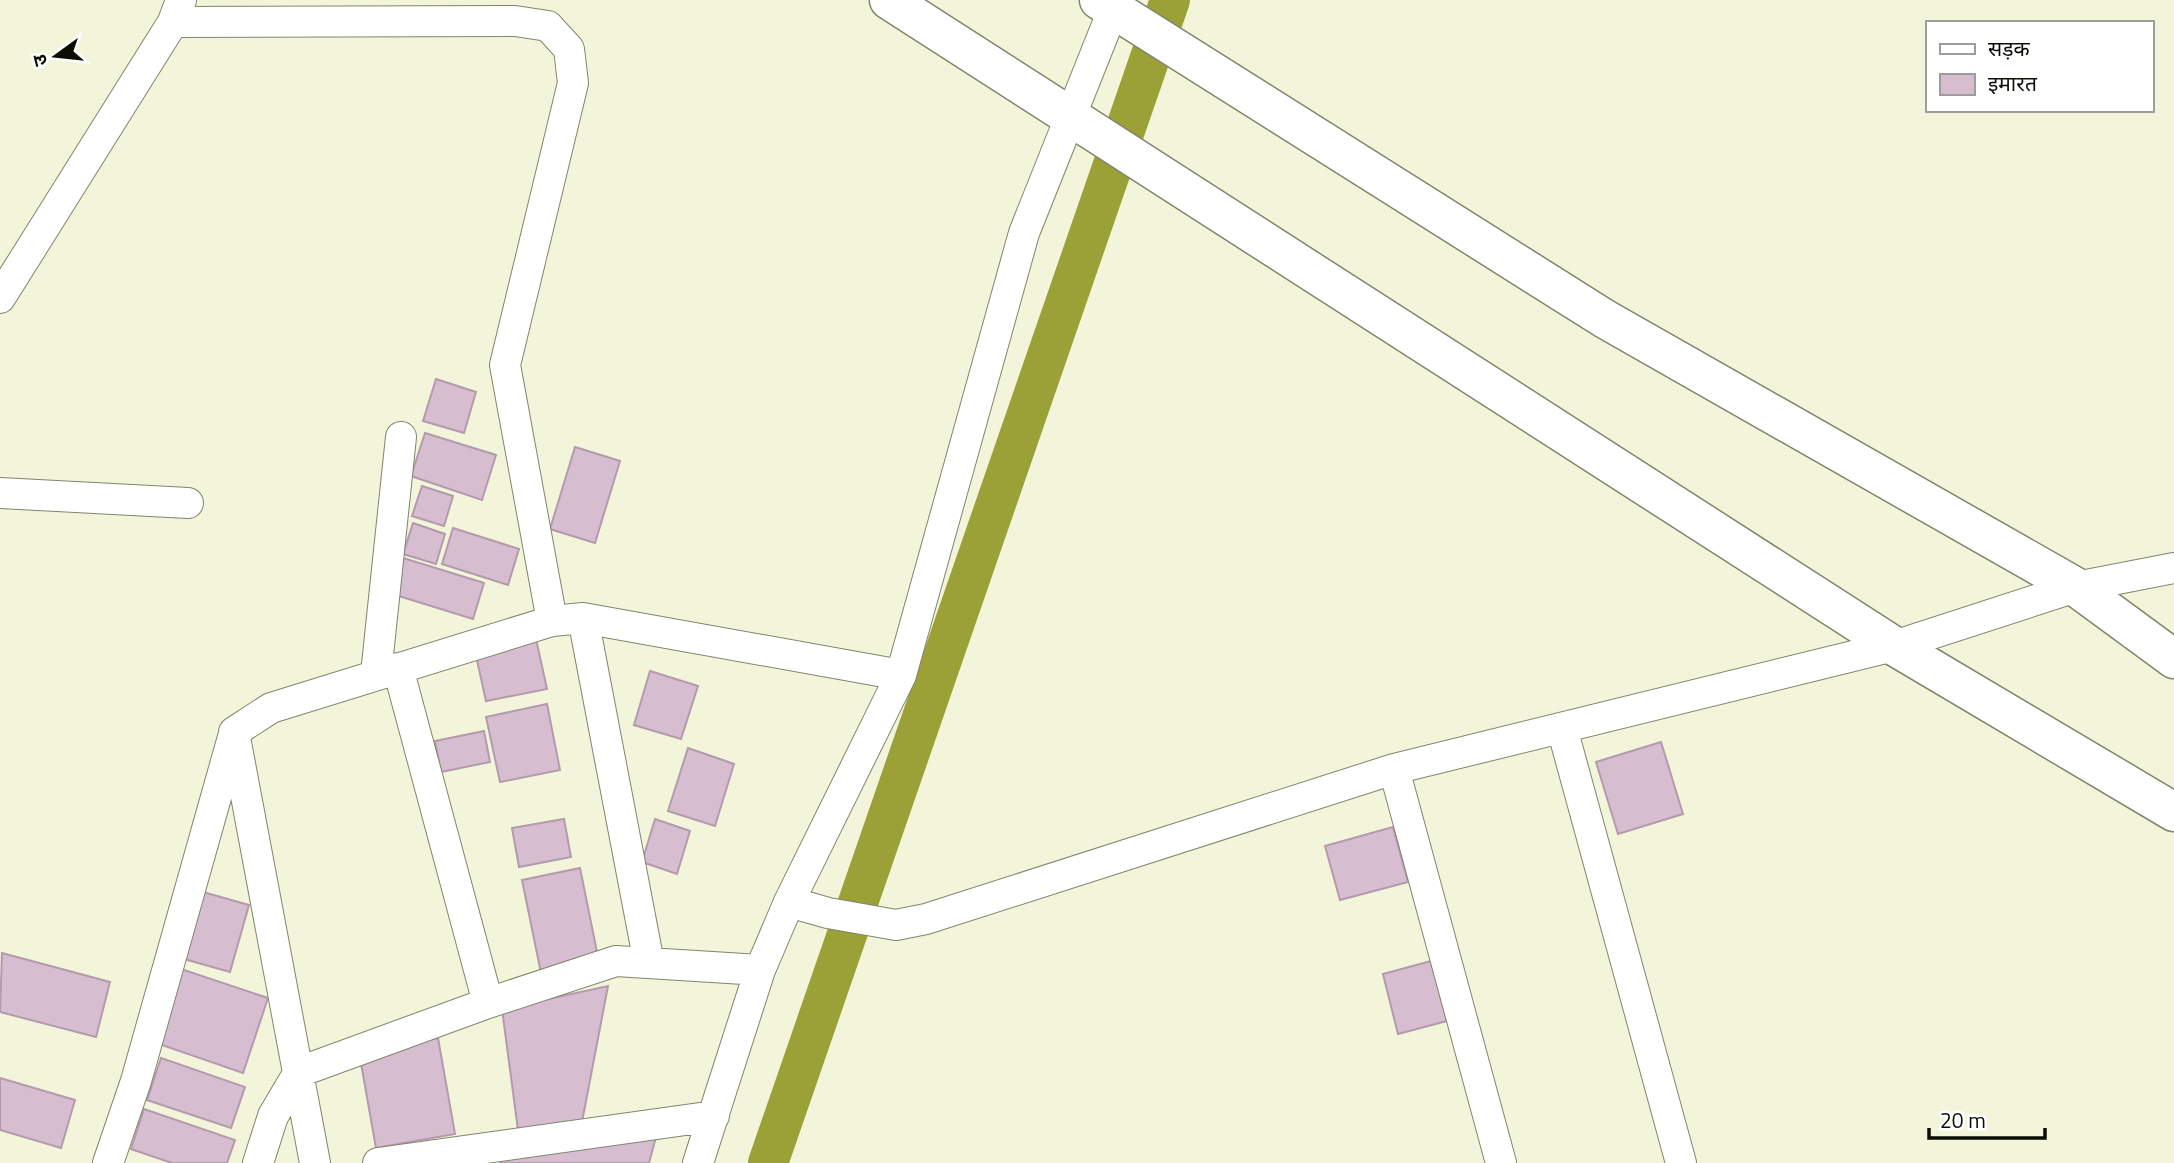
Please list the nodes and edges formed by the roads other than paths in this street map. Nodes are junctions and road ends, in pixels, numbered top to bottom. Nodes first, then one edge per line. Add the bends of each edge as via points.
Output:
1 (889, 0) edge
2 (1117, 8) edge
3 (177, 11) edge
4 (1080, 121) junction
5 (0, 299) edge
6 (401, 437) dead end
7 (0, 494) edge
8 (188, 503) dead end
9 (2174, 568) edge
10 (2076, 587) junction
11 (583, 618) junction
12 (552, 621) junction
13 (1894, 646) junction
14 (2174, 659) edge
15 (387, 671) junction
16 (901, 675) junction
17 (1562, 728) junction
18 (234, 732) junction
19 (1394, 769) junction
20 (2174, 812) edge
21 (789, 902) junction
22 (649, 963) junction
23 (760, 970) junction
24 (488, 1003) junction
25 (299, 1072) junction
26 (714, 1116) junction
27 (108, 1163) edge
28 (258, 1163) edge
29 (316, 1163) edge
30 (378, 1163) edge
31 (698, 1163) edge
32 (1501, 1163) edge
33 (1681, 1163) edge

1 - 4 street
2 - 4 street
2 - 10 street via 1605,319
3 - 5 street
3 - 12 street via 515,21 548,26 569,49 573,83 505,365
4 - 13 street
4 - 16 street via 1024,233
6 - 15 street
7 - 8 street
9 - 10 street
10 - 13 street
10 - 14 street
11 - 12 street
11 - 16 street
11 - 22 street
12 - 15 street
13 - 17 street
13 - 20 street
15 - 18 street via 271,708
15 - 24 street
16 - 21 street
17 - 19 street
17 - 33 street
18 - 25 street
18 - 27 street via 136,1081
19 - 21 street via 926,919 896,925
19 - 32 street
21 - 23 street
22 - 23 street
22 - 24 street via 616,961
23 - 26 street
24 - 25 street
25 - 28 street via 273,1116
25 - 29 street
26 - 30 street
26 - 31 street

